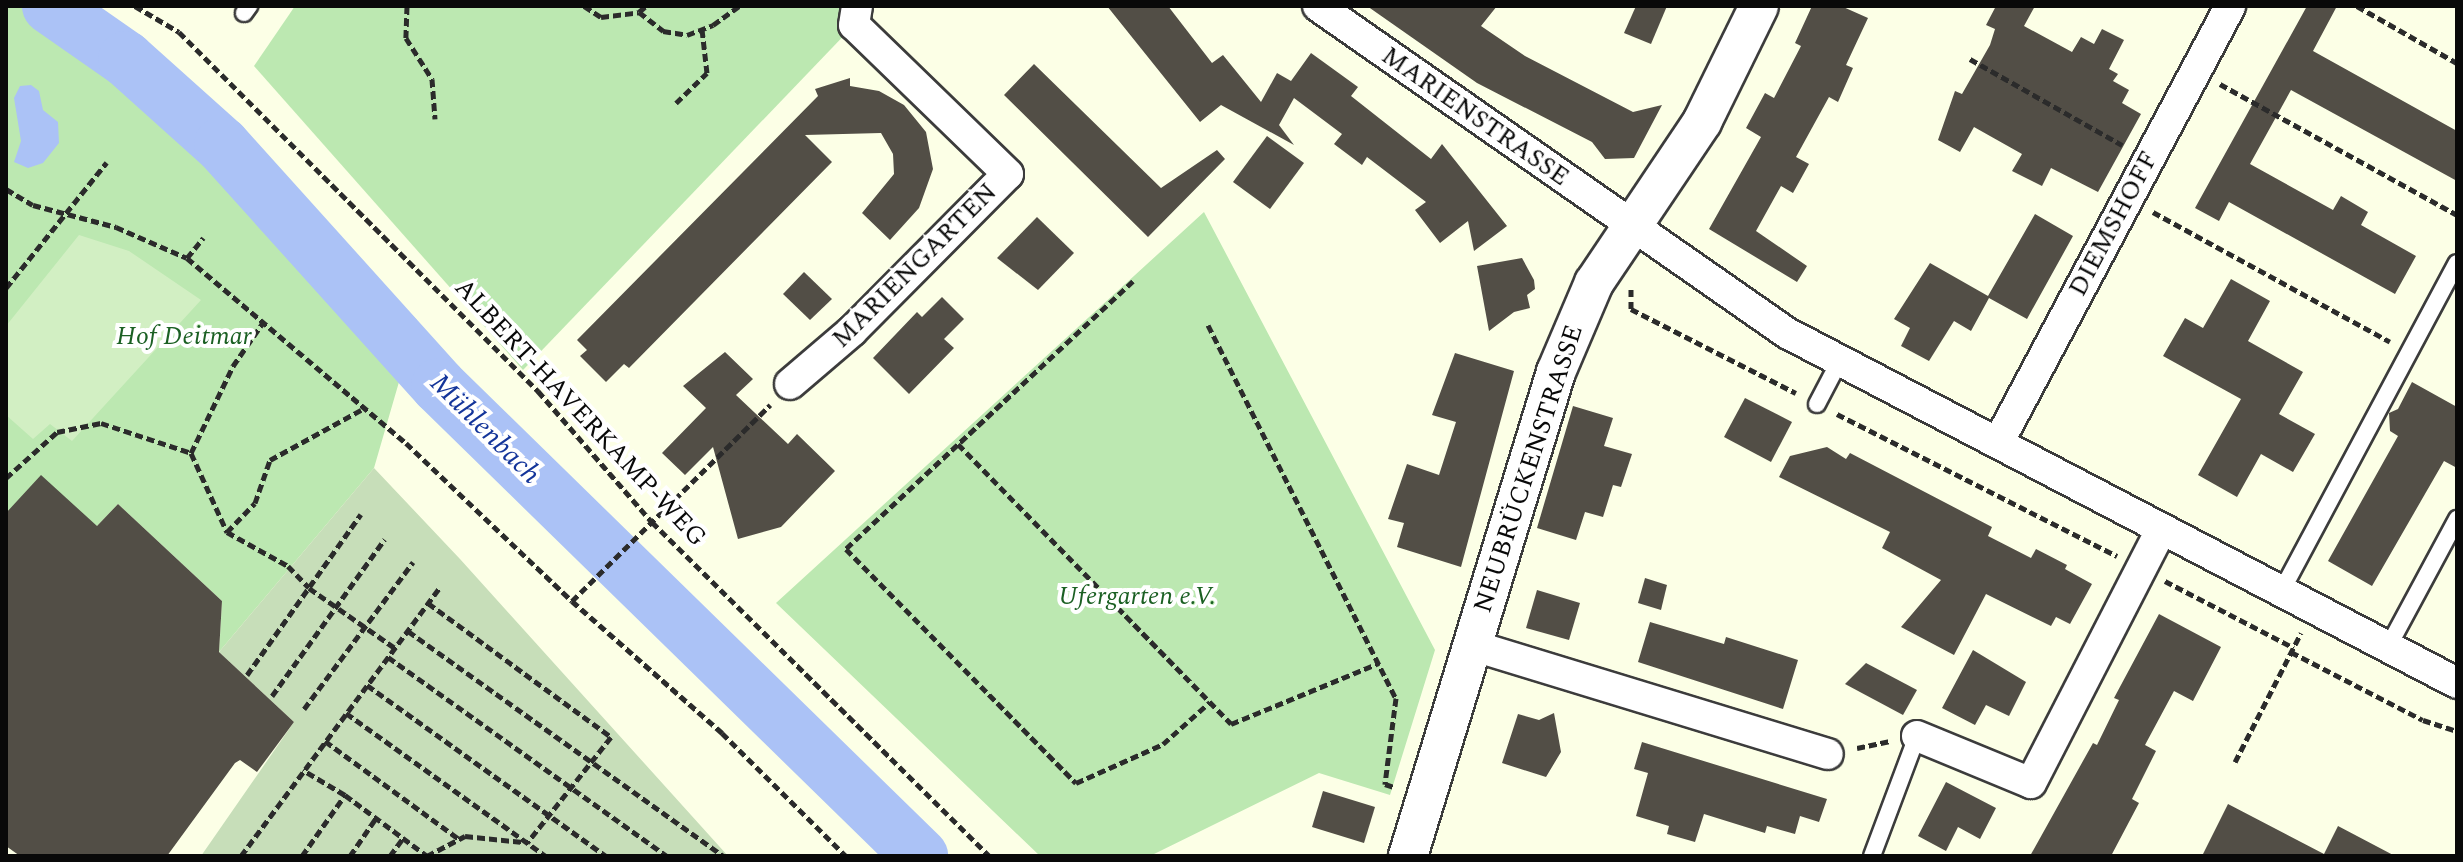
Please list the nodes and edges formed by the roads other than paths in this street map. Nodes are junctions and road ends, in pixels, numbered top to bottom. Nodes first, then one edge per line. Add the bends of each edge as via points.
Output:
1 (857, 6) edge
2 (1318, 6) edge
3 (1759, 6) edge
4 (2230, 6) edge
5 (1632, 228) junction
6 (2457, 263) edge
7 (1840, 360) junction
8 (790, 384) road end
9 (1817, 404) road end
10 (1998, 443) junction
11 (2457, 519) edge
12 (2160, 532) junction
13 (2280, 594) junction
14 (1471, 645) junction
15 (2387, 649) junction
16 (2457, 683) edge
17 (1917, 736) joint
18 (1828, 754) road end
19 (1408, 856) edge
20 (1872, 856) edge

1 - 8 street, MARIENGARTEN via 854,25 1008,174 852,331
2 - 5 street, MARIENSTRASSE
3 - 5 street, NEUBRÜCKENSTRASSE via 1702,122
4 - 10 street, DIEMSHOFF
5 - 7 street via 1787,333
5 - 14 street, NEUBRÜCKENSTRASSE via 1594,283 1556,372
6 - 13 lane
7 - 9 lane
7 - 10 street
10 - 12 street
11 - 15 lane
12 - 13 street
12 - 17 street via 2031,783
13 - 15 street
14 - 18 street, NEUBRÜCKENSTRASSE
14 - 19 street, NEUBRÜCKENSTRASSE
15 - 16 street
17 - 20 lane

